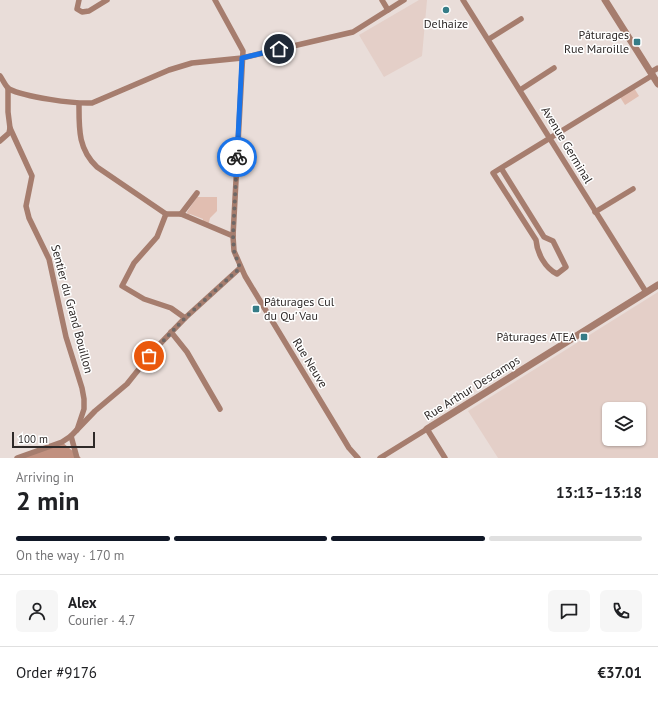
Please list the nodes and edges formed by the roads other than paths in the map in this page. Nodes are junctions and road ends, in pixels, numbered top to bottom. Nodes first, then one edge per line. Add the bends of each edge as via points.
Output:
1 (79, 0) edge
2 (108, 0) edge
3 (215, 0) edge
4 (382, 0) edge
5 (404, 0) edge
6 (463, 0) edge
7 (605, 0) edge
8 (388, 10) junction
9 (521, 19) dead end
10 (489, 39) junction
11 (242, 58) junction
12 (554, 68) dead end
13 (658, 68) edge
14 (654, 74) edge
15 (0, 76) edge
16 (658, 84) edge
17 (8, 88) junction
18 (520, 90) junction
19 (79, 104) junction
20 (10, 128) junction
21 (550, 138) junction
22 (0, 141) edge
23 (501, 168) junction
24 (633, 189) dead end
25 (197, 193) dead end
26 (595, 212) junction
27 (166, 214) junction
28 (180, 214) junction
29 (233, 236) junction
30 (240, 268) junction
31 (658, 285) edge
32 (646, 292) junction
33 (185, 318) junction
34 (171, 332) junction
35 (220, 409) dead end
36 (427, 429) junction
37 (76, 430) junction
38 (71, 436) junction
39 (17, 458) edge
40 (77, 458) edge
41 (358, 458) edge
42 (380, 458) edge
43 (445, 458) edge

1 - 2 street via 78,9 82,12 89,11
3 - 11 street, Rue Neuve via 243,51
4 - 8 street
5 - 8 street
6 - 10 street, Avenue Germinal
7 - 14 street
8 - 11 street via 353,32
9 - 10 street
10 - 18 street, Avenue Germinal
11 - 19 street via 192,64 169,70 92,103
11 - 29 street, Rue Neuve
12 - 18 street
13 - 14 street
14 - 16 street
14 - 21 street
15 - 17 street
17 - 19 street
17 - 20 street, Sentier du Grand Bouillon
18 - 21 street, Avenue Germinal
19 - 27 street via 80,130 87,158 108,176
20 - 22 street via 9,133
20 - 37 street, Sentier du Grand Bouillon via 32,176 26,206 29,218 49,259 66,337 82,388 84,409
21 - 23 street
21 - 26 street, Avenue Germinal
23 - 23 street via 544,237 553,241 566,267 557,274 550,271 537,250 536,240 493,173
24 - 26 street
25 - 28 street
26 - 32 street, Avenue Germinal
27 - 28 street
27 - 33 street via 157,237 134,264 122,286 144,299 171,308
28 - 29 street
29 - 30 street, Rue Neuve via 234,251
30 - 33 street
30 - 41 street, Rue Neuve via 349,448
31 - 32 street, Rue Arthur Descamps
32 - 36 street, Rue Arthur Descamps
33 - 34 street
34 - 35 street via 187,352
34 - 37 street via 127,384 94,411
36 - 42 street, Rue Arthur Descamps
36 - 43 street
37 - 38 street
38 - 39 street via 62,442
38 - 40 street

